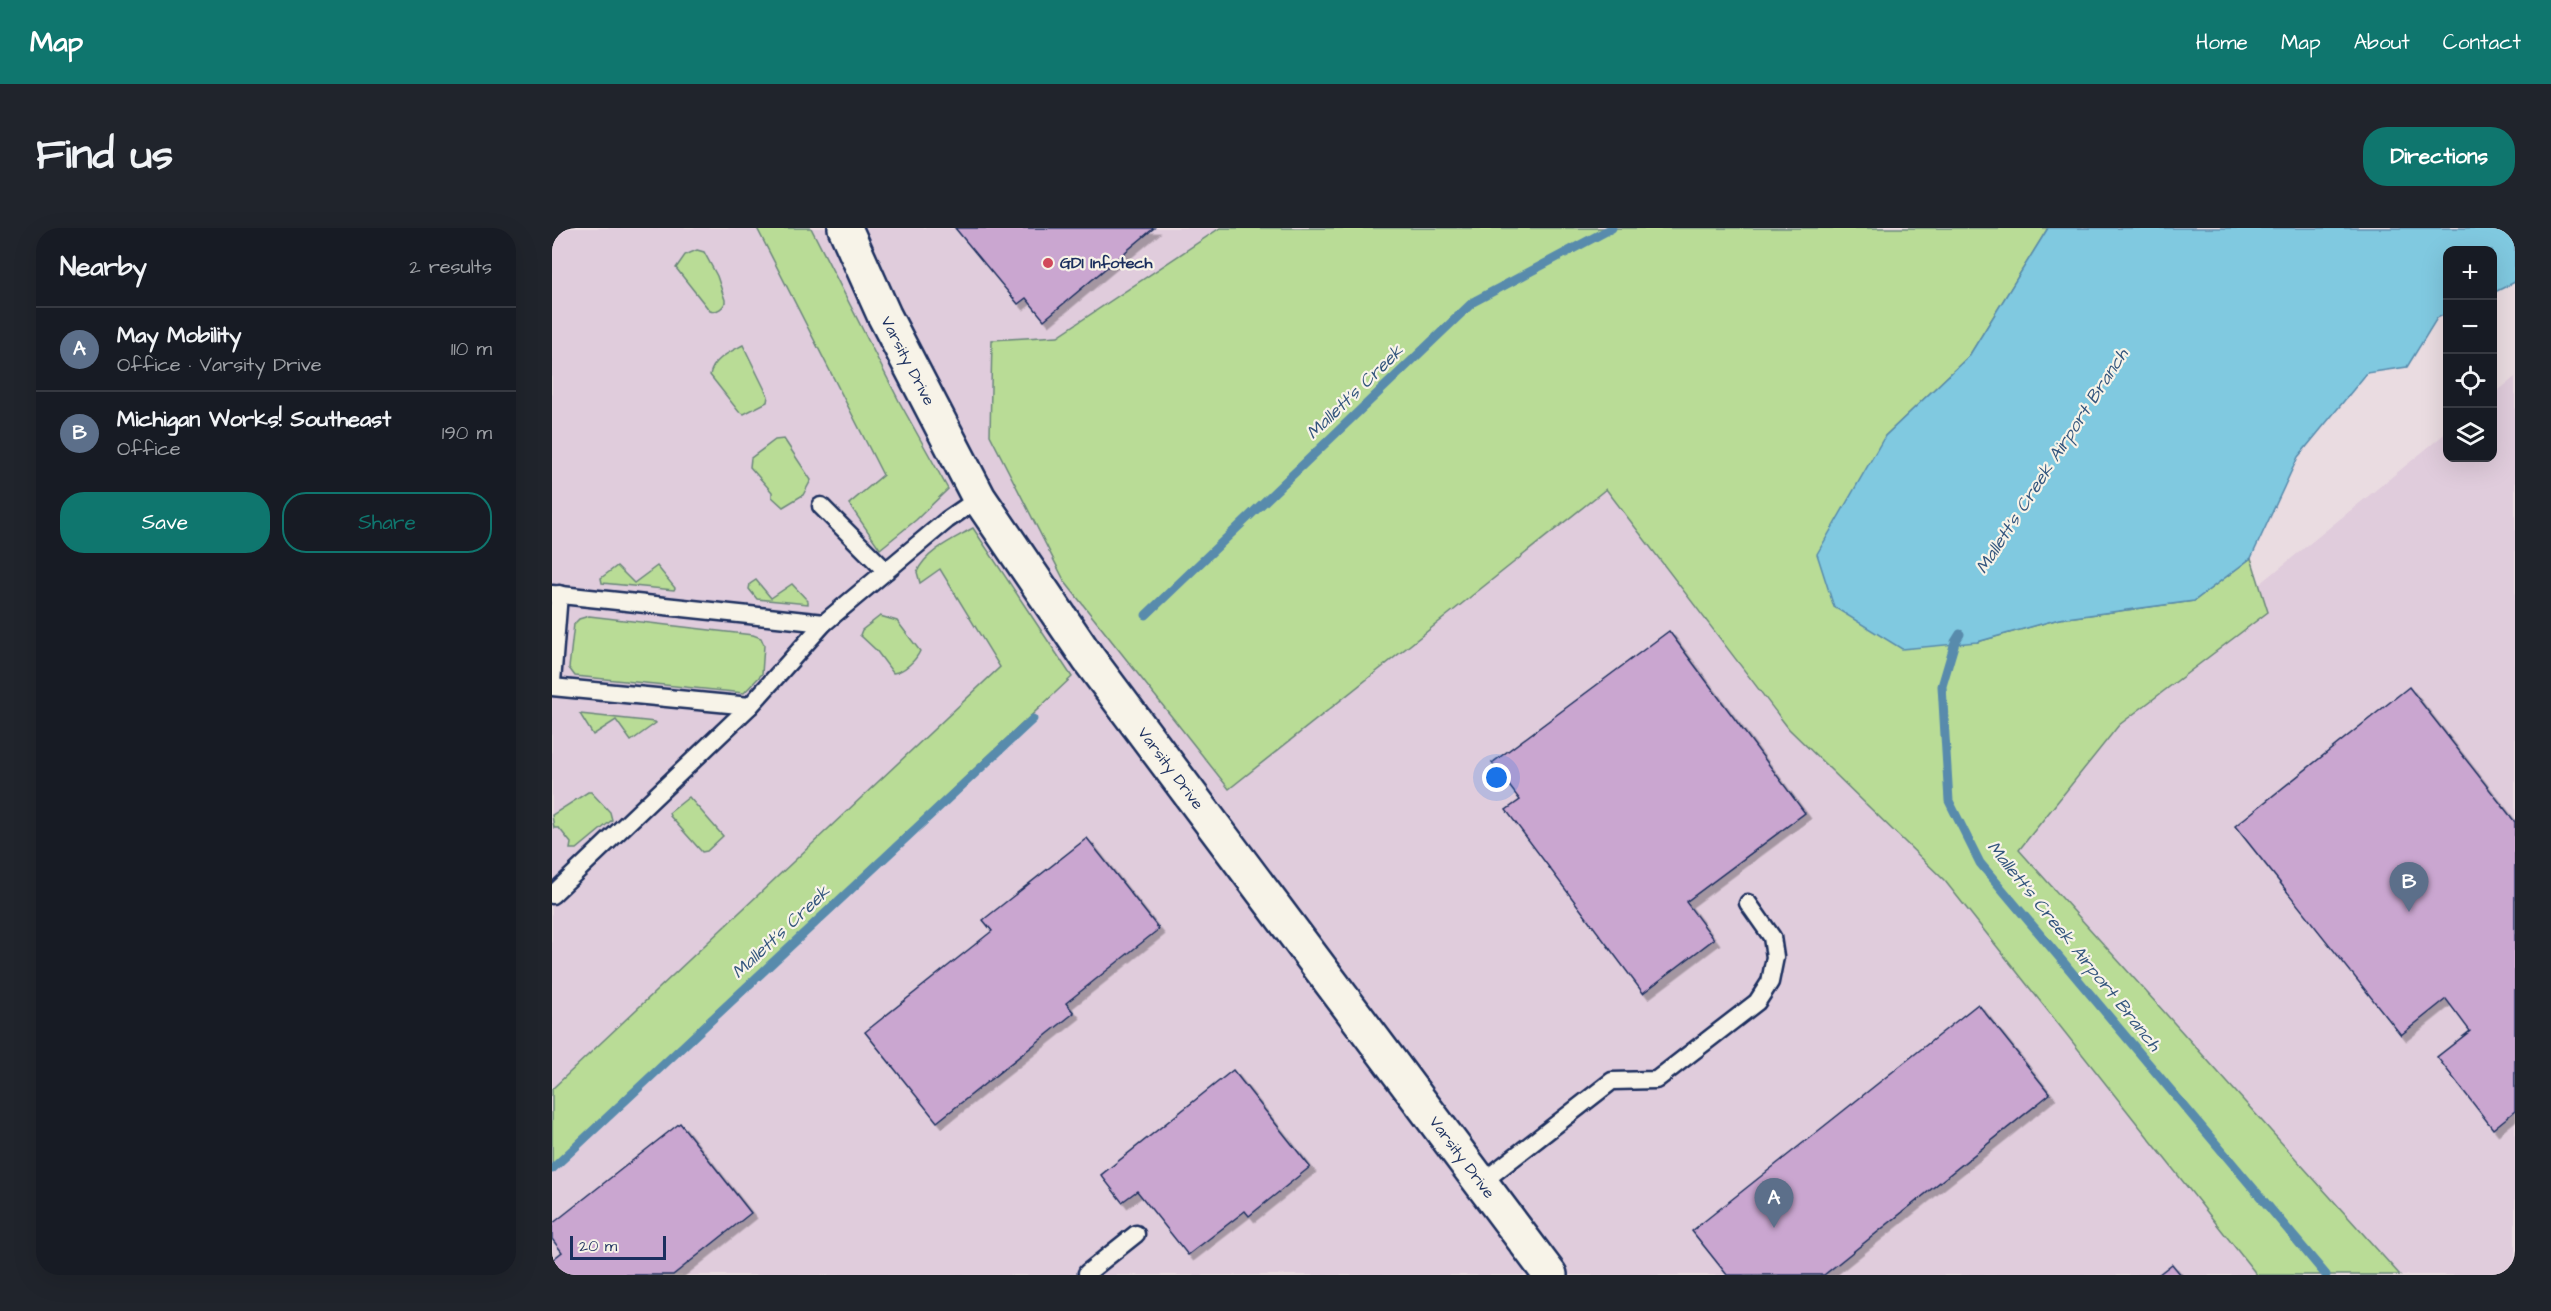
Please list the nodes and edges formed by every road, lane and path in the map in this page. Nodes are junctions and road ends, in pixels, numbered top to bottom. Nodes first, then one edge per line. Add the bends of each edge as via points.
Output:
1 (844, 228) edge
2 (979, 498) junction
3 (821, 506) dead end
4 (886, 571) junction
5 (555, 594) edge
6 (824, 623) junction
7 (552, 682) edge
8 (552, 687) edge
9 (750, 706) junction
10 (552, 895) edge
11 (1748, 903) dead end
12 (1481, 1183) junction
13 (1136, 1234) dead end
14 (1543, 1272) edge
15 (1088, 1275) edge

1 - 2 street, Varsity Drive via 884,315
2 - 4 lane
2 - 12 street, Varsity Drive via 1088,658
3 - 4 lane
4 - 6 lane
5 - 6 lane
5 - 7 lane
6 - 9 lane
8 - 9 lane
9 - 10 lane
11 - 12 lane via 1772,937 1775,957 1770,982 1757,1002 1656,1080 1612,1081
12 - 14 street, Varsity Drive
13 - 15 lane

